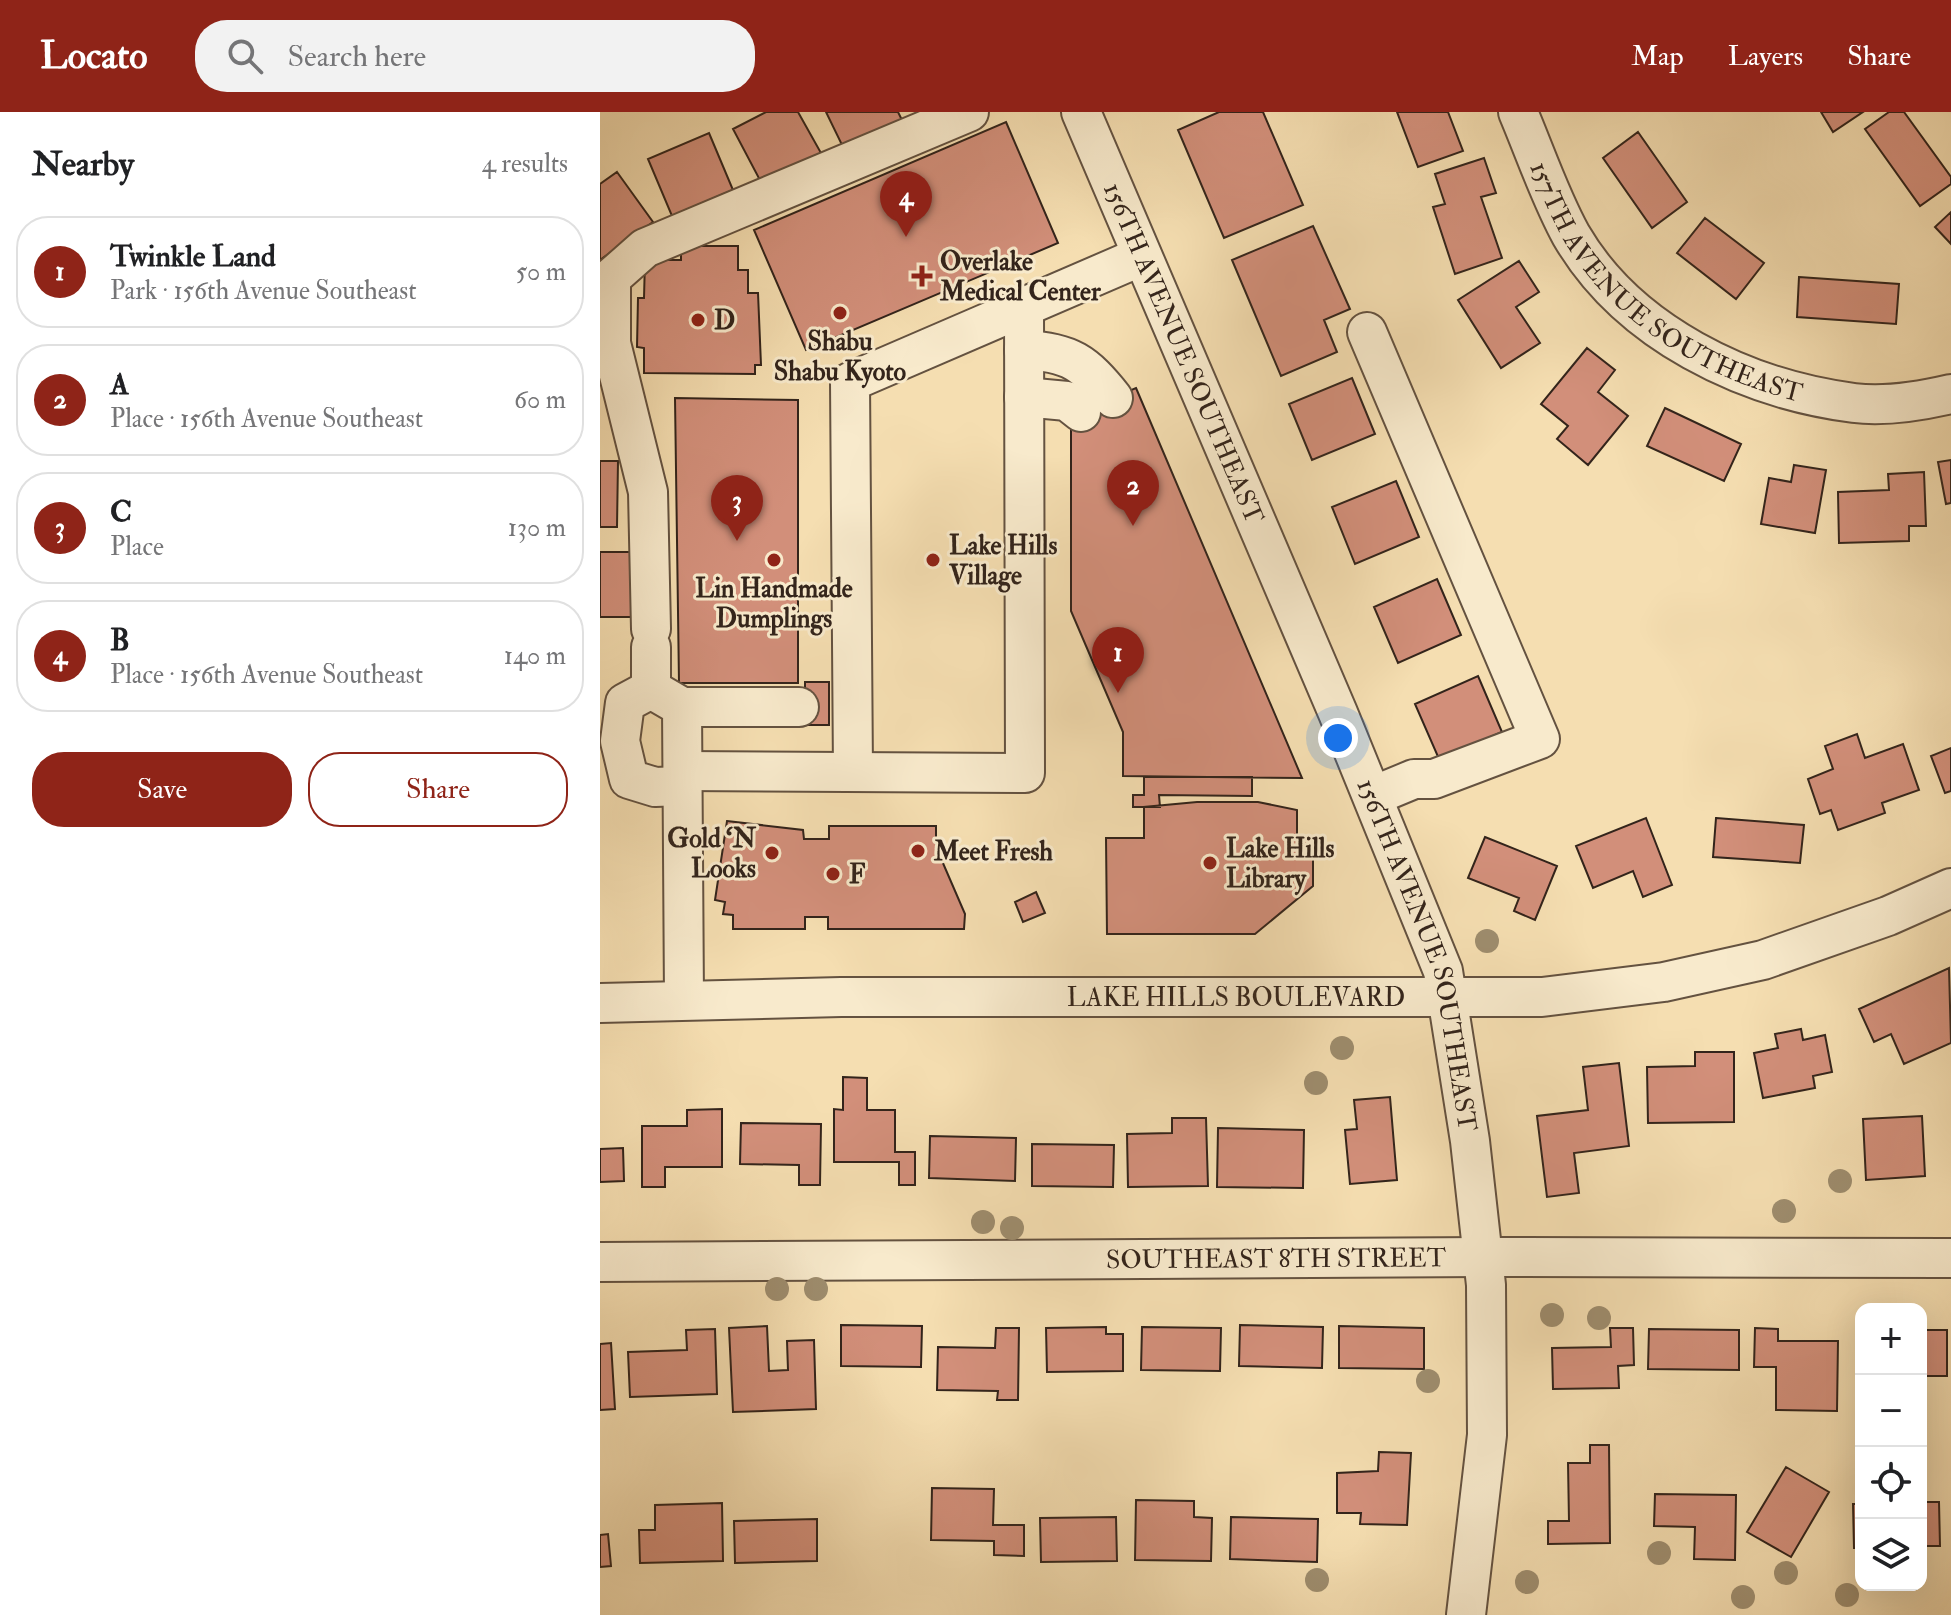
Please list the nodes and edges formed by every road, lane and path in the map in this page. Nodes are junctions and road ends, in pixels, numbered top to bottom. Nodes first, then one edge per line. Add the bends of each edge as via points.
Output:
1 (969, 112) edge
2 (1081, 112) edge
3 (1518, 112) edge
4 (1142, 256) junction
5 (1024, 308) junction
6 (1367, 332) dead end
7 (1024, 350) junction
8 (1951, 394) edge
9 (1024, 397) junction
10 (667, 698) junction
11 (799, 707) dead end
12 (853, 772) junction
13 (683, 778) junction
14 (1373, 796) junction
15 (1951, 888) edge
16 (1446, 997) junction
17 (684, 999) junction
18 (600, 1003) edge
19 (1484, 1257) junction
20 (1951, 1258) edge
21 (600, 1262) edge
22 (1466, 1615) edge

1 - 10 street via 645,248 611,278 611,343 648,492 651,638
2 - 4 street, 156TH AVENUE SOUTHEAST
3 - 8 street, 157TH AVENUE SOUTHEAST via 1572,235 1631,309 1691,351 1770,384 1856,404
4 - 5 street
4 - 14 street, 156TH AVENUE SOUTHEAST
5 - 7 street
5 - 12 street via 850,382
6 - 14 street via 1540,739
7 - 9 street
7 - 9 street via 1071,357 1095,375 1097,405
9 - 12 street via 1025,773
10 - 11 street
10 - 13 street
10 - 13 street via 625,703 620,741 629,779 655,787
12 - 13 street
13 - 17 street
14 - 16 street, 156TH AVENUE SOUTHEAST via 1443,971
15 - 16 street, LAKE HILLS BOULEVARD via 1763,960 1664,982 1542,997
16 - 17 street, LAKE HILLS BOULEVARD
16 - 19 street, 156TH AVENUE SOUTHEAST
17 - 18 street, LAKE HILLS BOULEVARD
19 - 20 street, SOUTHEAST 8TH STREET
19 - 21 street, SOUTHEAST 8TH STREET
19 - 22 street, 156TH AVENUE SOUTHEAST via 1487,1435

